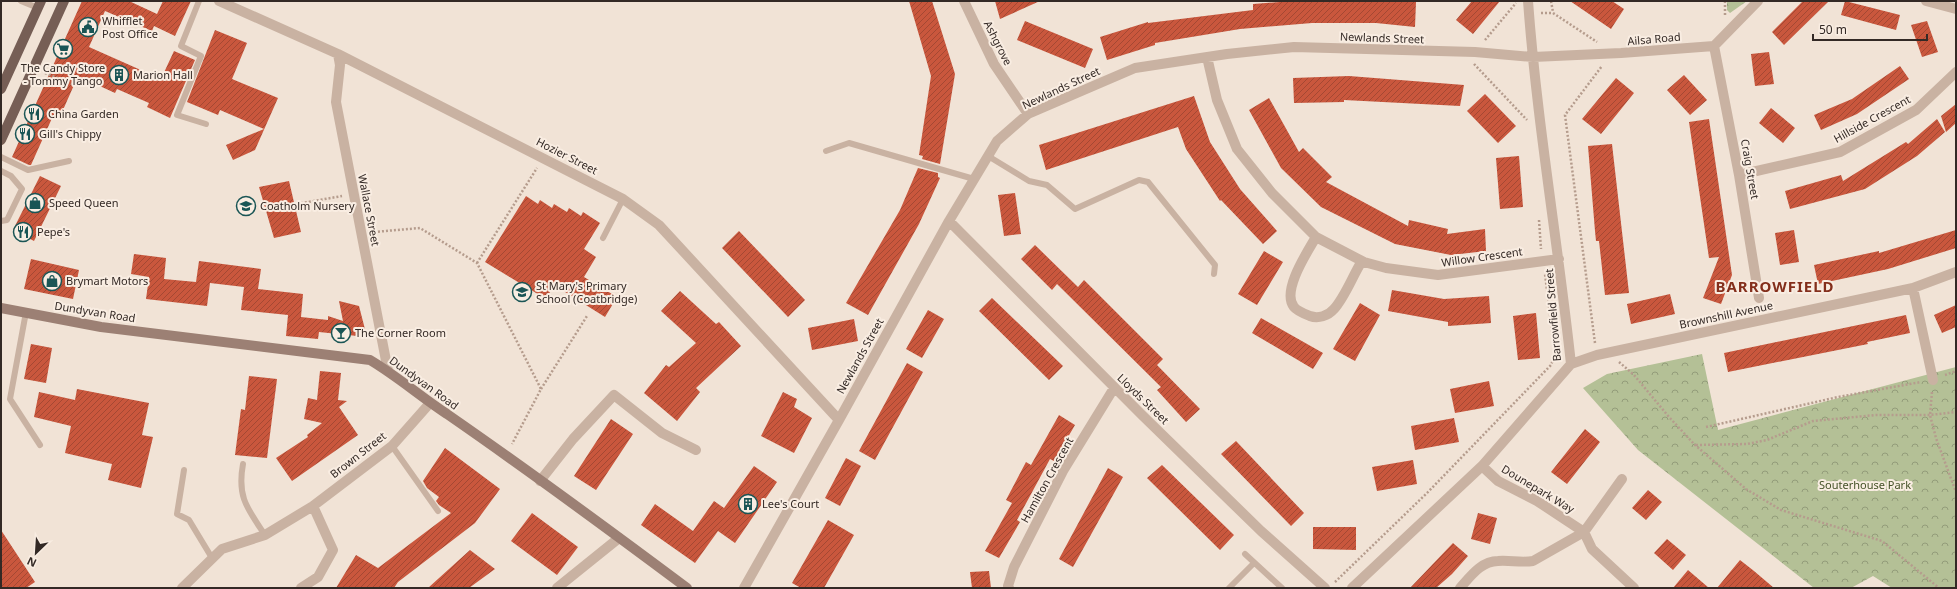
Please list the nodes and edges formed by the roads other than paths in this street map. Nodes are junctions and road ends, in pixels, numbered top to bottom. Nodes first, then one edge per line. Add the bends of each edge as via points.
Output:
1 (21, 1) edge
2 (64, 1) edge
3 (198, 1) edge
4 (964, 1) edge
5 (1528, 1) edge
6 (1758, 1) edge
7 (1926, 1) edge
8 (224, 2) edge
9 (39, 4) edge
10 (1956, 9) edge
11 (1714, 46) junction
12 (338, 54) junction
13 (1207, 57) junction
14 (1532, 57) junction
15 (1956, 72) edge
16 (1, 89) edge
17 (1028, 114) junction
18 (206, 124) dead end
19 (1, 140) edge
20 (826, 151) dead end
21 (988, 156) junction
22 (1, 157) edge
23 (69, 161) dead end
24 (1, 171) edge
25 (1739, 175) junction
26 (974, 179) junction
27 (623, 199) junction
28 (1, 221) edge
29 (949, 221) junction
30 (1316, 237) junction
31 (603, 238) dead end
32 (1559, 259) junction
33 (1362, 261) junction
34 (1956, 272) edge
35 (1214, 274) dead end
36 (1913, 288) junction
37 (1759, 298) dead end
38 (1, 308) edge
39 (26, 312) junction
40 (1571, 364) junction
41 (388, 371) junction
42 (1933, 380) road end
43 (1114, 388) junction
44 (430, 403) junction
45 (840, 420) junction
46 (40, 445) dead end
47 (392, 446) junction
48 (696, 450) dead end
49 (243, 464) dead end
50 (1482, 466) junction
51 (184, 470) dead end
52 (1622, 479) dead end
53 (540, 481) junction
54 (313, 506) junction
55 (438, 511) dead end
56 (1584, 532) junction
57 (265, 534) junction
58 (619, 538) junction
59 (1245, 554) dead end
60 (212, 558) junction
61 (1254, 563) junction
62 (1330, 586) edge
63 (182, 588) edge
64 (300, 588) edge
65 (558, 588) edge
66 (688, 588) edge
67 (744, 588) edge
68 (1009, 588) edge
69 (1229, 588) edge
70 (1282, 588) edge
71 (1352, 588) edge
72 (1460, 588) edge
73 (1634, 588) edge

1 - 9 lane
2 - 19 main road
3 - 18 lane via 180,46 201,56 177,115
4 - 17 street, Ashgrove via 994,64
5 - 14 street, Barrowfield Street
6 - 11 street
7 - 10 street
8 - 12 street, Hozier Street
9 - 16 main road
11 - 14 street, Ailsa Road
11 - 25 street, Craig Street
12 - 27 street, Hozier Street
12 - 41 street, Wallace Street via 340,65 336,102
13 - 14 street, Newlands Street via 1294,47 1475,52
13 - 17 street, Newlands Street via 1135,68
13 - 30 street, Willow Crescent via 1218,100 1237,149 1272,193
14 - 32 street, Barrowfield Street
15 - 25 street, Hillside Crescent via 1916,110 1840,152
17 - 21 street, Newlands Street via 997,141
20 - 26 lane via 849,143
21 - 26 street, Newlands Street
21 - 35 lane via 1029,181 1047,185 1075,209 1139,180 1148,182 1215,265
22 - 23 lane via 28,170
24 - 28 lane via 11,176 22,190 7,220
25 - 37 street, Craig Street
26 - 29 street, Newlands Street
27 - 31 lane
27 - 45 street, Hozier Street via 659,225
29 - 43 street, Lloyds Street
29 - 45 street, Newlands Street via 848,401
30 - 33 street, Willow Crescent
30 - 33 street via 1292,282 1293,306 1304,314 1314,318 1325,316 1334,309
32 - 33 street, Willow Crescent via 1438,275 1386,268
32 - 40 street, Barrowfield Street
34 - 36 street, Brownshill Avenue
36 - 40 street, Brownshill Avenue via 1597,355
36 - 42 street
38 - 39 main road, Dundyvan Road
39 - 41 main road, Dundyvan Road via 101,327 370,360
39 - 46 lane via 10,399
40 - 50 street, Barrowfield Street
41 - 44 main road, Dundyvan Road
43 - 62 street, Lloyds Street via 1262,531
43 - 68 street, Hamilton Crescent via 1063,471 1014,567
44 - 47 street, Brown Street
44 - 53 main road, Dundyvan Road
45 - 67 street, Newlands Street
47 - 54 street, Brown Street
47 - 55 lane
48 - 53 street via 662,433 614,395 573,439
49 - 57 lane via 240,482 243,497 247,508
50 - 56 street, Dounepark Way via 1498,481 1537,500
50 - 71 street, Barrowfield Street
51 - 60 lane via 176,514 189,520
52 - 56 street
53 - 58 main road, Dundyvan Road
54 - 57 street, Brown Street
54 - 64 street via 332,550 318,577
56 - 72 street via 1533,560 1496,560 1478,568
56 - 73 street, Dounepark Way via 1592,549
57 - 60 street, Brown Street via 222,549
58 - 65 street
58 - 66 main road, Dundyvan Road
59 - 61 lane
60 - 63 street, Brown Street
61 - 69 lane
61 - 70 lane

